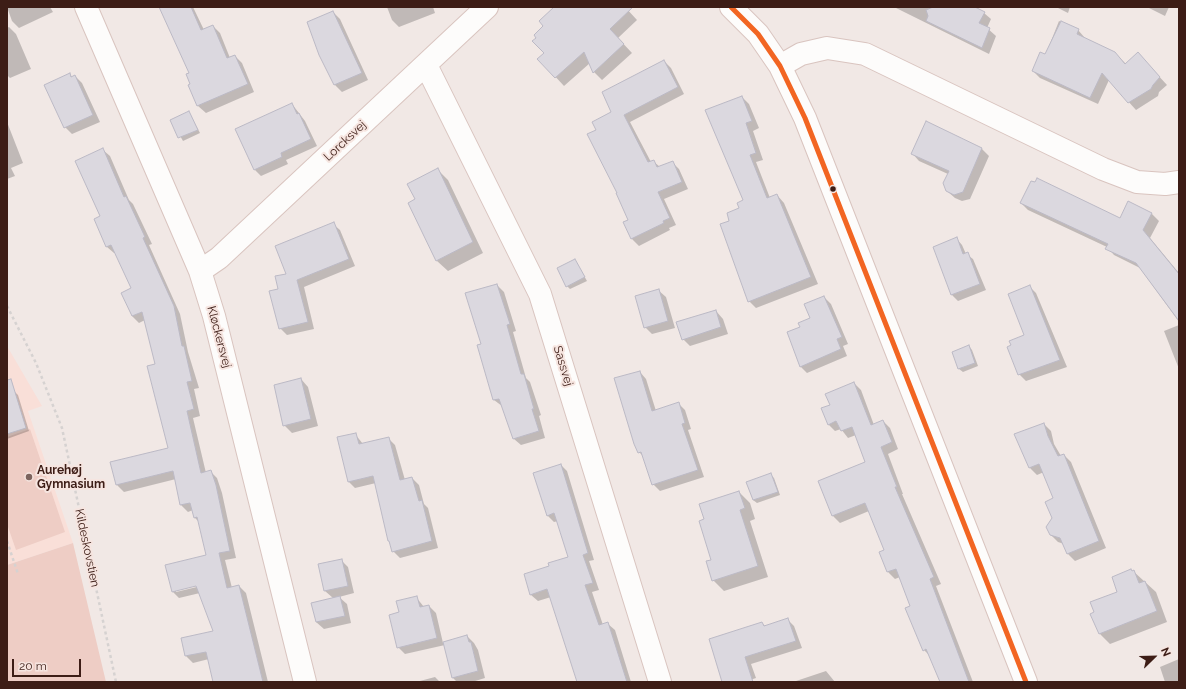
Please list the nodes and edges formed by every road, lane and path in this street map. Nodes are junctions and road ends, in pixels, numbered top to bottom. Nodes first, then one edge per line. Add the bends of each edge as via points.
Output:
1 (86, 7) edge
2 (488, 7) edge
3 (731, 7) edge
4 (426, 65) junction
5 (780, 66) junction
6 (1179, 182) edge
7 (200, 271) junction
8 (7, 306) edge
9 (7, 541) edge
10 (18, 574) dead end
11 (116, 682) edge
12 (305, 682) edge
13 (660, 682) edge
14 (1026, 682) edge

1 - 7 street, Kløckersvej
2 - 4 street, Lorcksvej
3 - 5 street via 758,34
4 - 7 street, Lorcksvej via 219,258
4 - 13 street, Sassvej via 540,294
5 - 6 street via 801,54 827,48 865,54 1137,182
5 - 14 street via 804,118
7 - 12 street, Kløckersvej via 214,316
8 - 11 path, Kildeskovstien via 36,363 62,428
9 - 10 path

